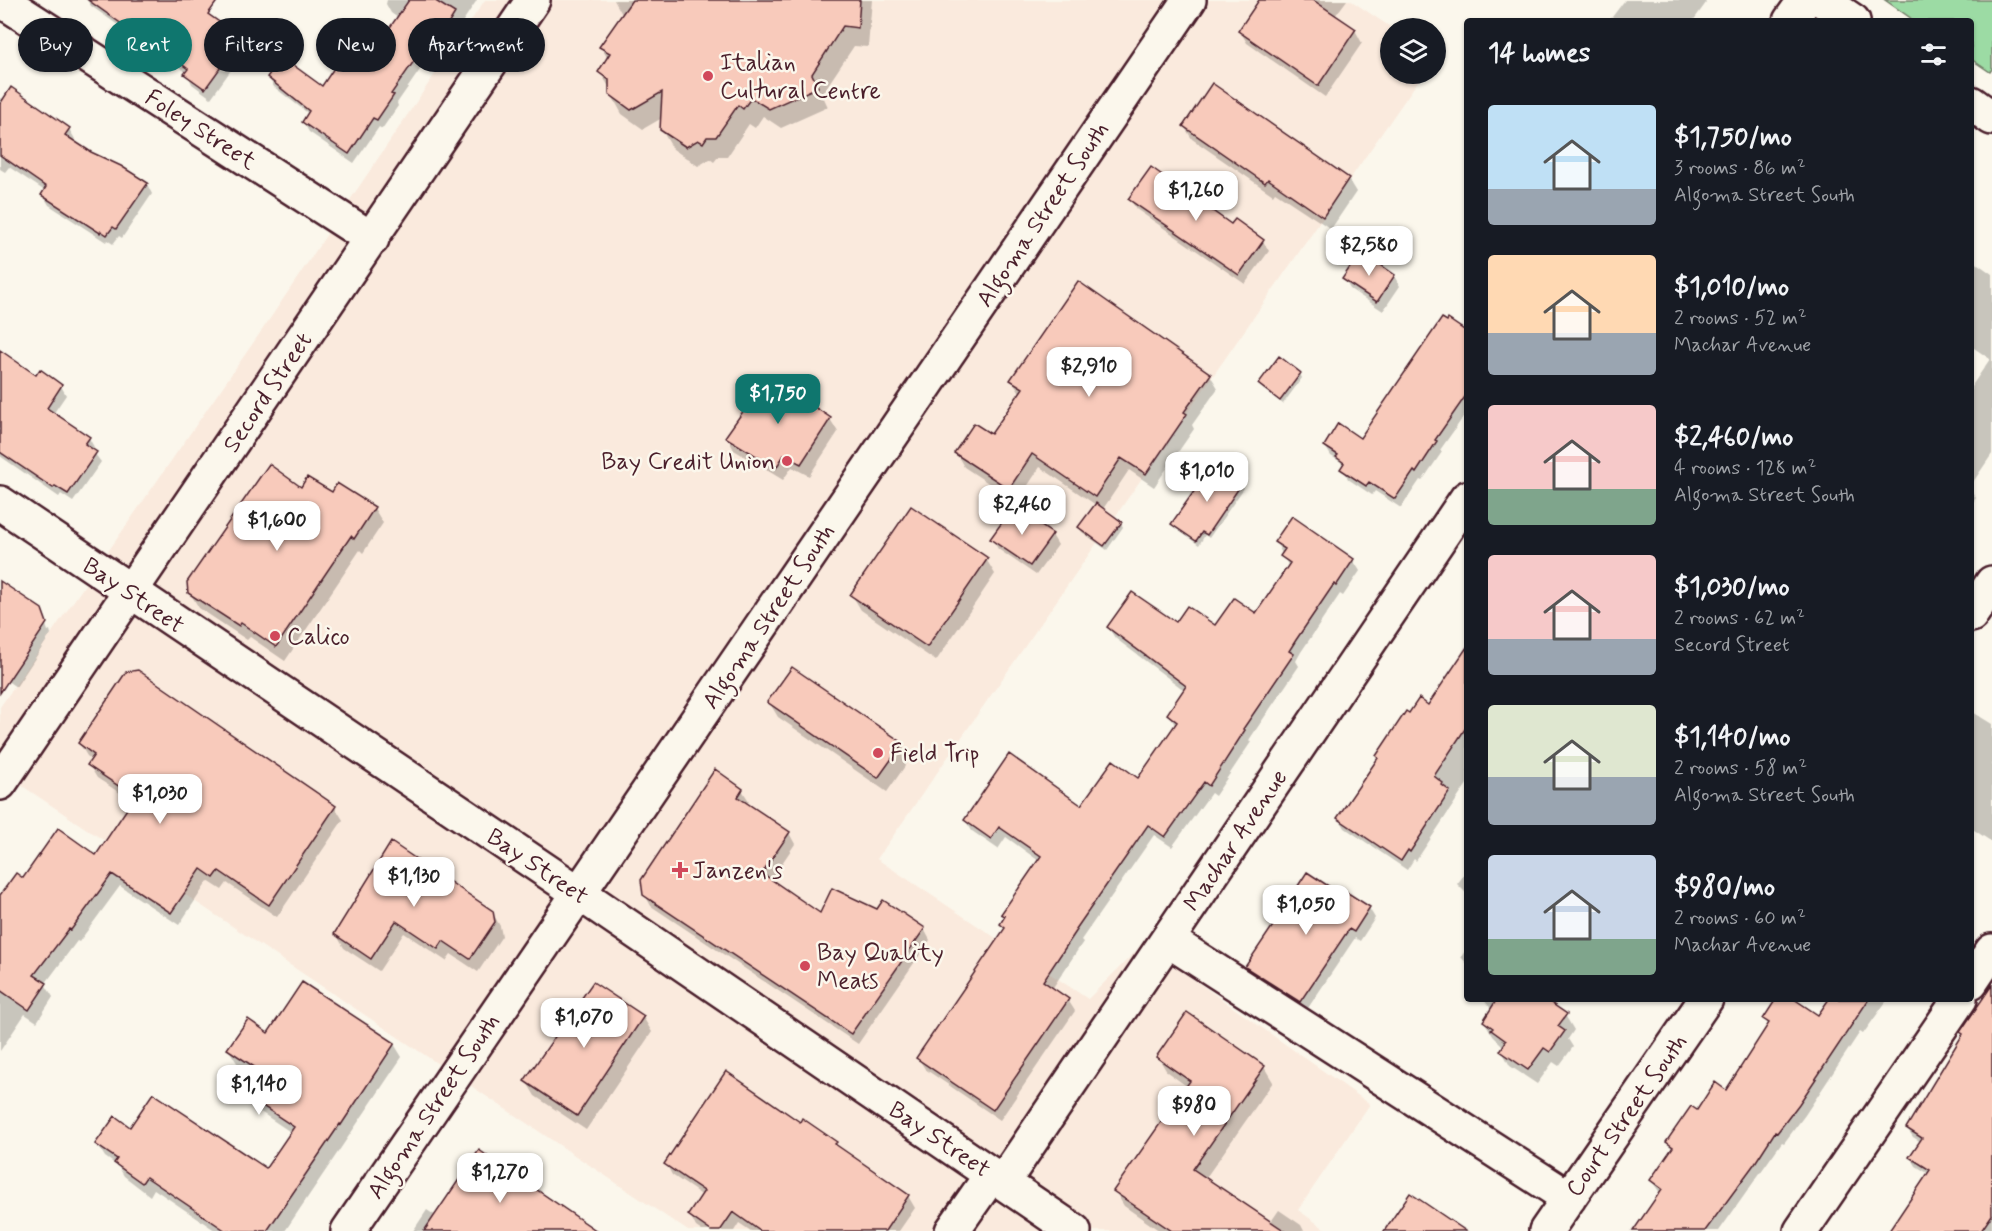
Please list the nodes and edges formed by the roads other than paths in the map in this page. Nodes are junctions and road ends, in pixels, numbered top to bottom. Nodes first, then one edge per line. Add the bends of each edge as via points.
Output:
1 (1, 0) edge
2 (533, 0) edge
3 (1189, 0) edge
4 (1804, 0) edge
5 (1822, 0) edge
6 (1792, 18) edge
7 (1849, 18) edge
8 (1974, 105) edge
9 (1992, 118) edge
10 (372, 239) junction
11 (1464, 502) edge
12 (0, 503) edge
13 (130, 593) junction
14 (0, 783) edge
15 (579, 893) junction
16 (1168, 940) junction
17 (1992, 951) edge
18 (1974, 978) edge
19 (1704, 1002) edge
20 (1958, 1002) edge
21 (997, 1178) junction
22 (1569, 1198) junction
23 (348, 1231) edge
24 (952, 1231) edge
25 (1074, 1231) edge
26 (1546, 1231) edge
27 (1801, 1231) edge

1 - 10 street, Foley Street
2 - 10 street, Secord Street
3 - 15 street, Algoma Street South
4 - 6 street
5 - 7 street
8 - 9 street
10 - 13 street, Secord Street
11 - 16 street, Machar Avenue
12 - 13 street, Bay Street
13 - 14 street, Secord Street
13 - 15 street, Bay Street
15 - 21 street, Bay Street
15 - 23 street, Algoma Street South
16 - 21 street, Machar Avenue
16 - 22 street
17 - 18 street
19 - 22 street, Court Street South
20 - 27 street
21 - 24 street, Machar Avenue
21 - 25 street, Bay Street
22 - 26 street, Court Street South

